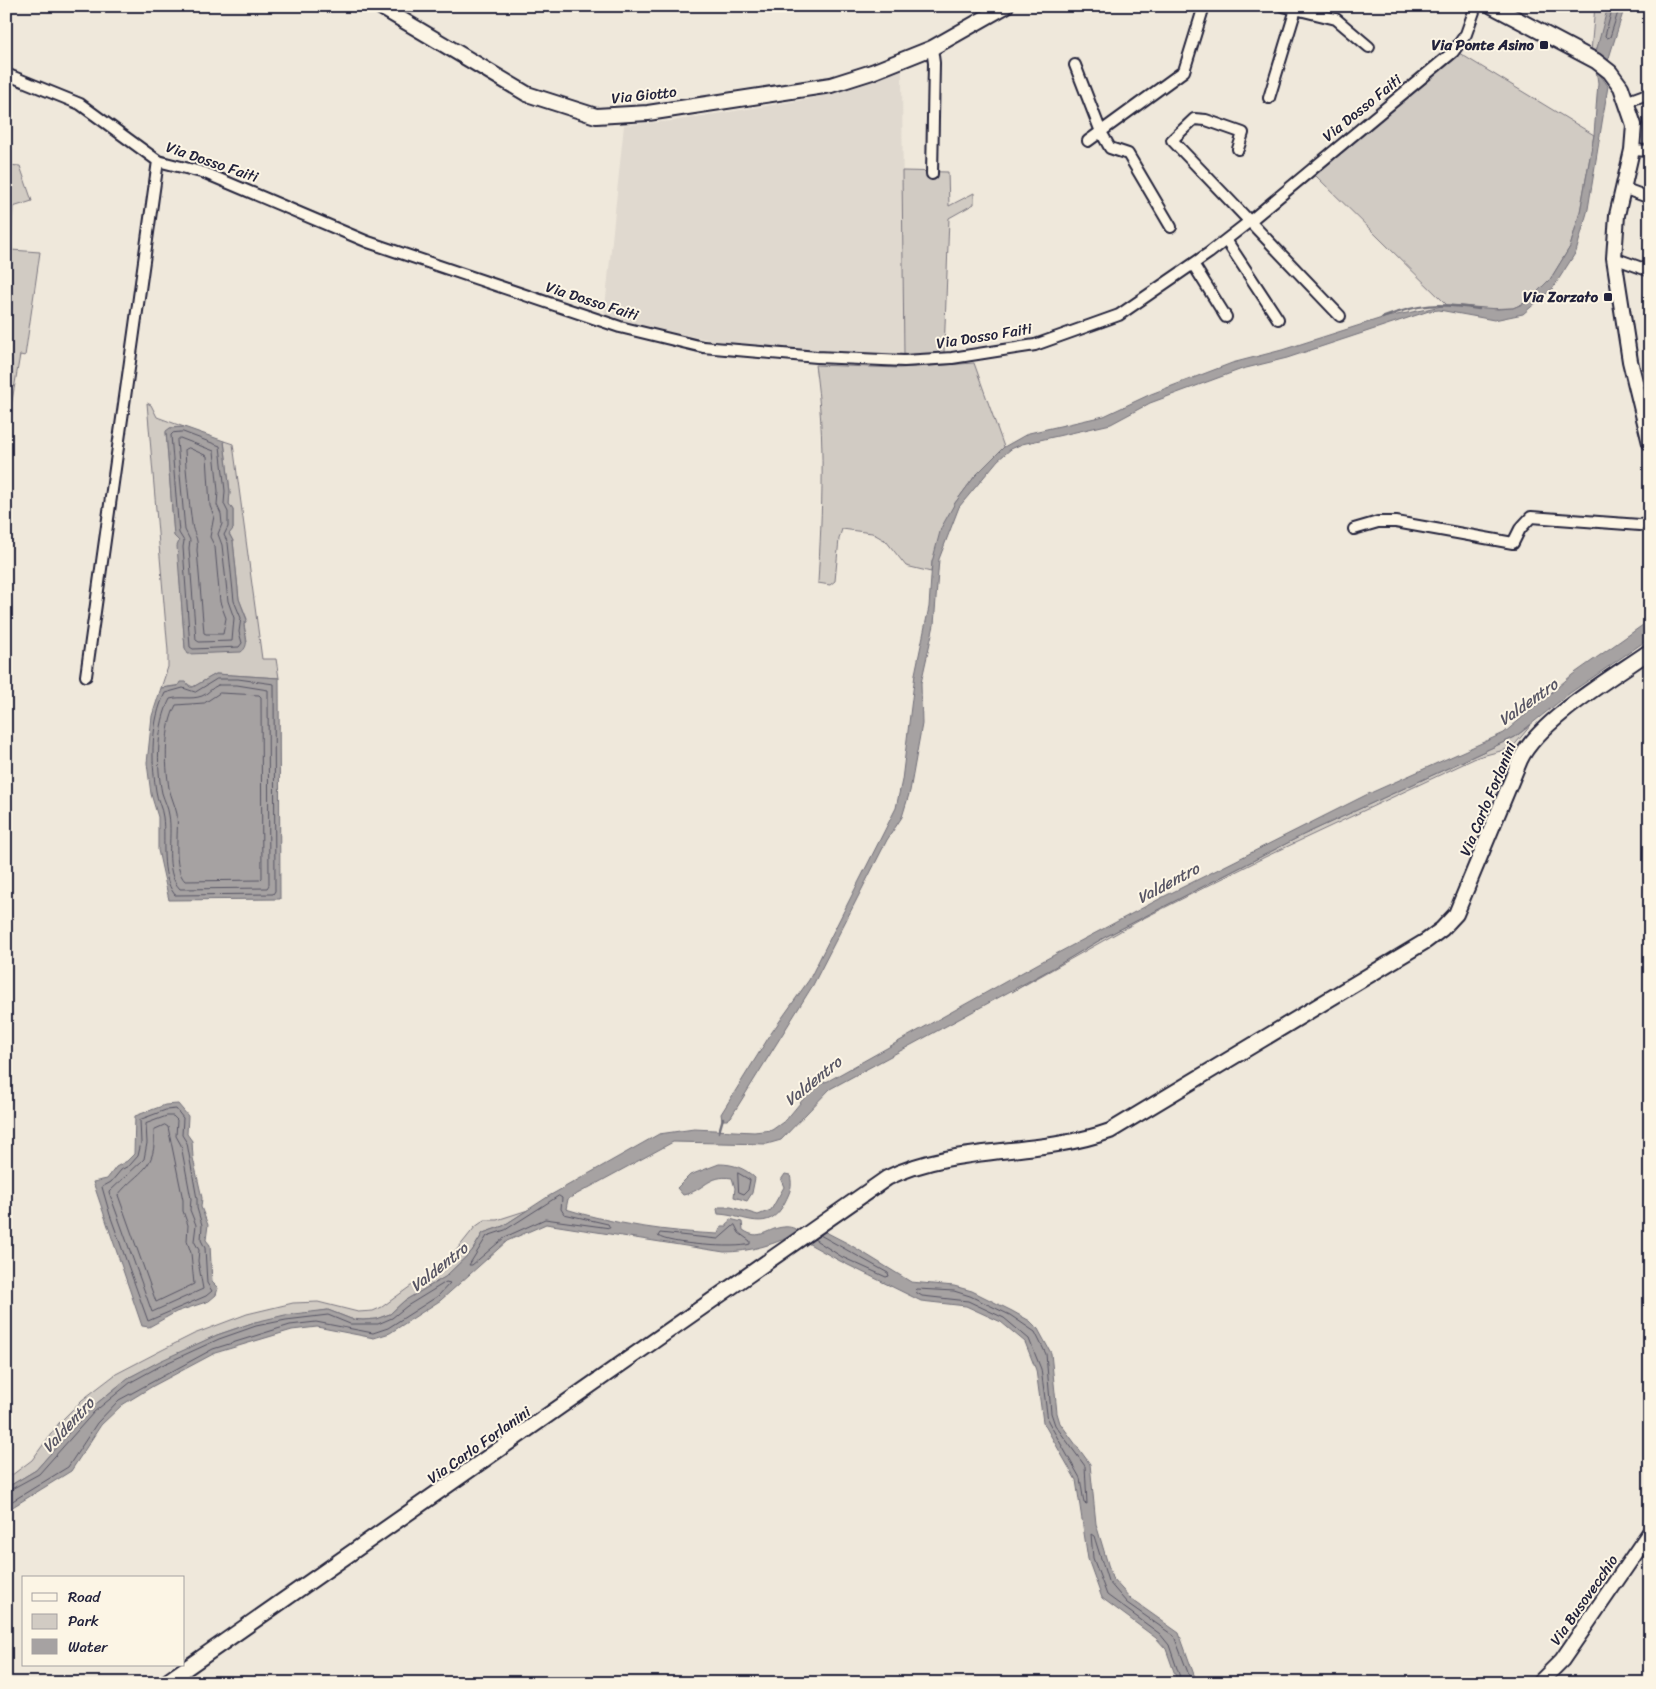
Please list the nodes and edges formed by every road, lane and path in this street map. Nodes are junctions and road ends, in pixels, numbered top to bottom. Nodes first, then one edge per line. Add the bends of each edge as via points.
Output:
1 (379, 6) edge
2 (1006, 6) edge
3 (1204, 6) edge
4 (1283, 6) edge
5 (1476, 6) edge
6 (1492, 6) edge
7 (1296, 9) junction
8 (1317, 9) edge
9 (1369, 47) dead end
10 (932, 48) junction
11 (1076, 65) dead end
12 (6, 74) edge
13 (1650, 94) edge
14 (1269, 98) dead end
15 (1628, 101) junction
16 (1101, 132) junction
17 (1088, 141) dead end
18 (1238, 149) dead end
19 (1632, 150) junction
20 (1650, 151) edge
21 (158, 161) junction
22 (932, 174) dead end
23 (1623, 188) junction
24 (1650, 198) edge
25 (1250, 222) junction
26 (1171, 227) dead end
27 (1226, 240) junction
28 (1614, 258) junction
29 (1193, 264) junction
30 (1650, 271) edge
31 (1340, 316) dead end
32 (1226, 317) dead end
33 (1278, 319) dead end
34 (1650, 443) edge
35 (1650, 523) edge
36 (1354, 529) dead end
37 (1650, 651) edge
38 (86, 676) dead end
39 (1650, 1532) edge
40 (165, 1683) edge
41 (1539, 1683) edge

1 - 10 main road, Via Giotto via 527,94 596,116 648,113 831,85
2 - 10 main road, Via Giotto
3 - 16 street via 1184,70
4 - 7 street
5 - 25 street, Via Dosso Faiti via 1466,34 1453,52
6 - 15 main road via 1598,62 1621,86
7 - 8 street
7 - 14 street
8 - 9 street via 1336,19
10 - 22 street
11 - 16 street
12 - 21 street, Via Dosso Faiti via 80,104
13 - 15 street
15 - 19 main road via 1634,125
16 - 17 street
16 - 26 street via 1110,148 1128,154
18 - 25 street via 1243,133 1206,120 1194,120 1172,140
19 - 20 street
19 - 23 main road
21 - 29 street, Via Dosso Faiti via 205,173 378,245 620,327 703,348 904,361 998,352 1035,345 1119,315
21 - 38 street
23 - 24 street
23 - 28 main road via 1617,215
25 - 27 street, Via Dosso Faiti
25 - 31 street
27 - 29 street, Via Dosso Faiti
27 - 33 street
28 - 30 street
28 - 34 main road via 1630,362
29 - 32 street
35 - 36 street via 1640,525 1531,517 1513,543 1396,522 1378,522
37 - 40 main road, Via Carlo Forlanini via 1548,725 1531,741 1520,760 1456,914 1426,940 1110,1131 1072,1142 912,1166 887,1178
39 - 41 main road, Via Busovecchio via 1562,1660

